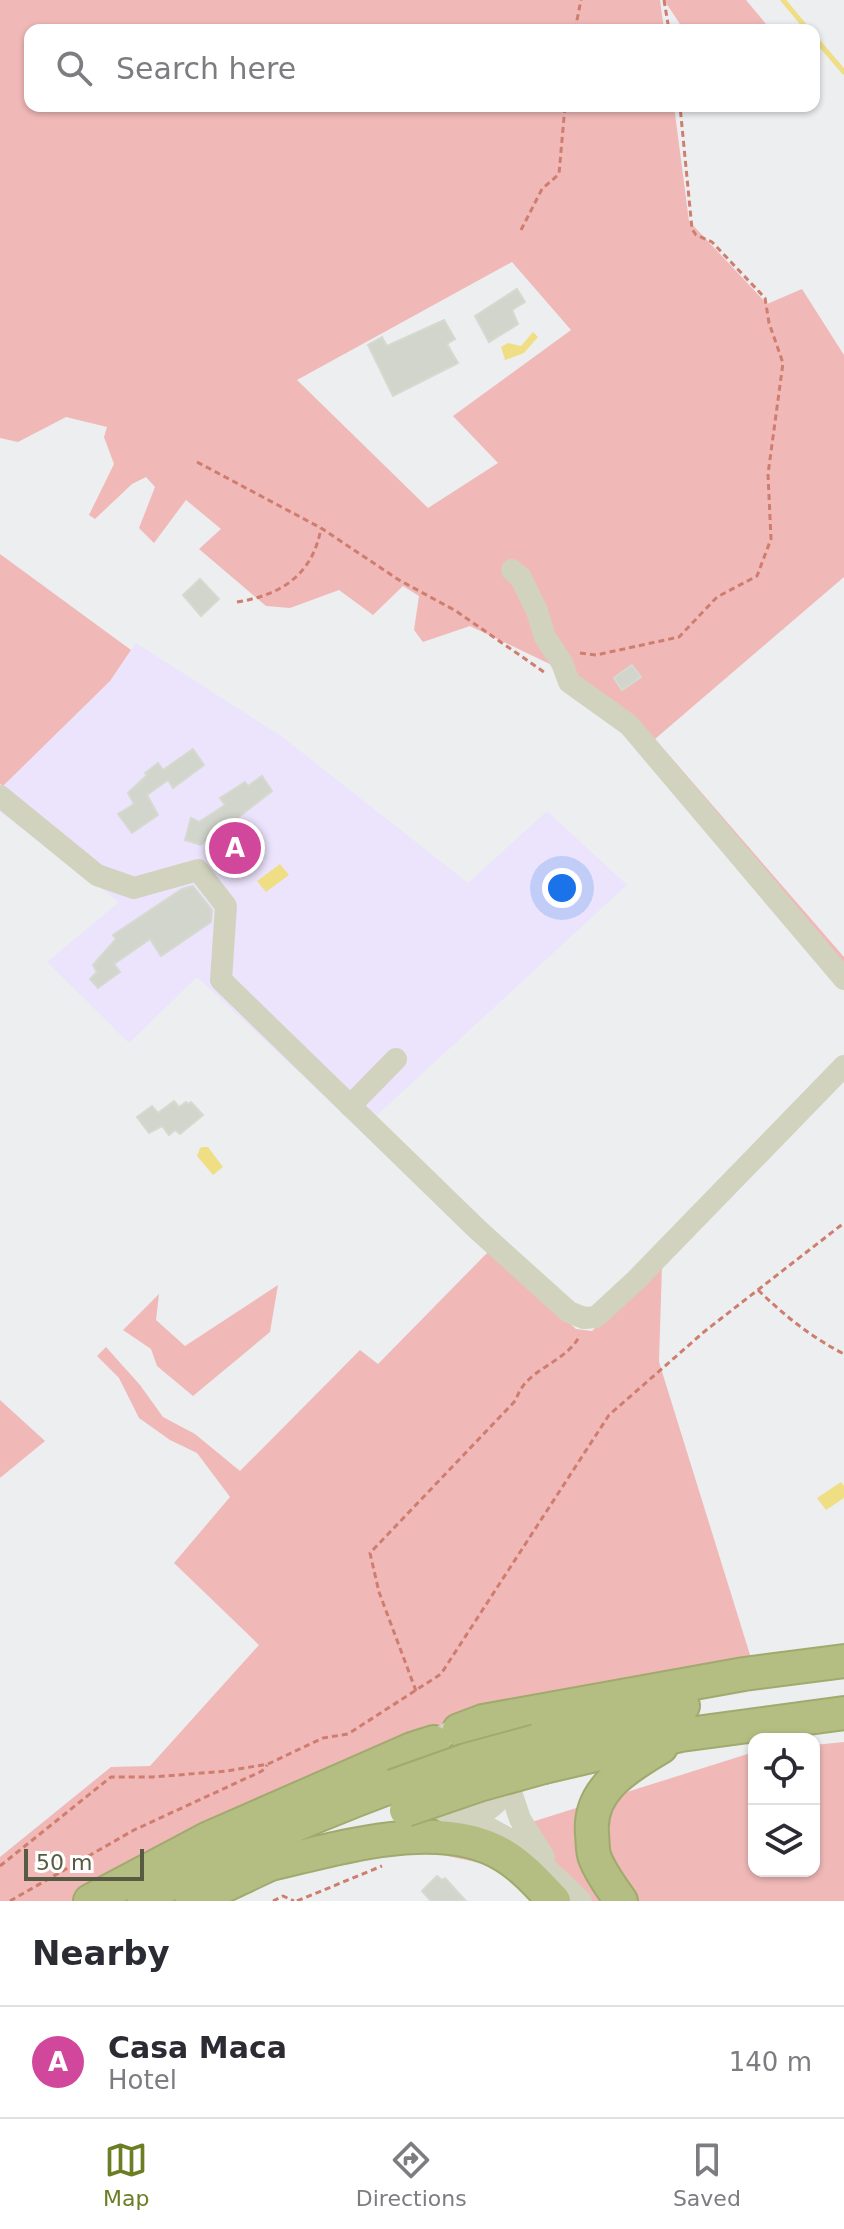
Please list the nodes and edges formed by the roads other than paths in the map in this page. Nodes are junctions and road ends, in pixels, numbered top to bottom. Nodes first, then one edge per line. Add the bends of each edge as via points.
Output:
1 (512, 570) dead end
2 (0, 796) edge
3 (844, 979) edge
4 (396, 1059) dead end
5 (844, 1066) edge
6 (350, 1106) junction
7 (844, 1661) edge
8 (844, 1683) edge
9 (844, 1713) edge
10 (681, 1735) junction
11 (446, 1736) junction
12 (540, 1754) junction
13 (508, 1783) junction
14 (399, 1798) junction
15 (469, 1817) junction
16 (266, 1865) junction
17 (556, 1889) edge
18 (90, 1901) edge
19 (138, 1901) edge
20 (192, 1901) edge
21 (581, 1901) edge
22 (621, 1901) edge

1 - 3 street via 521,578 569,682 629,725
2 - 6 street via 97,875 134,888 198,870 226,906 221,980
4 - 6 street
5 - 6 street via 636,1280 596,1317 584,1318 569,1312 477,1229
7 - 11 highway via 483,1721
8 - 12 highway via 695,1703
9 - 10 highway
10 - 12 highway
10 - 22 highway via 619,1774 595,1806 594,1856
11 - 13 street via 473,1730 486,1735 505,1756
11 - 15 street via 425,1755 424,1791 438,1808
11 - 18 highway via 209,1838
12 - 14 highway, bridge via 479,1785
13 - 15 street via 498,1802
13 - 17 street
14 - 16 highway via 327,1839
14 - 19 highway via 315,1816 220,1857
15 - 17 street via 525,1848
16 - 17 highway via 379,1840 446,1839 476,1843 504,1855
16 - 20 highway
17 - 21 street

